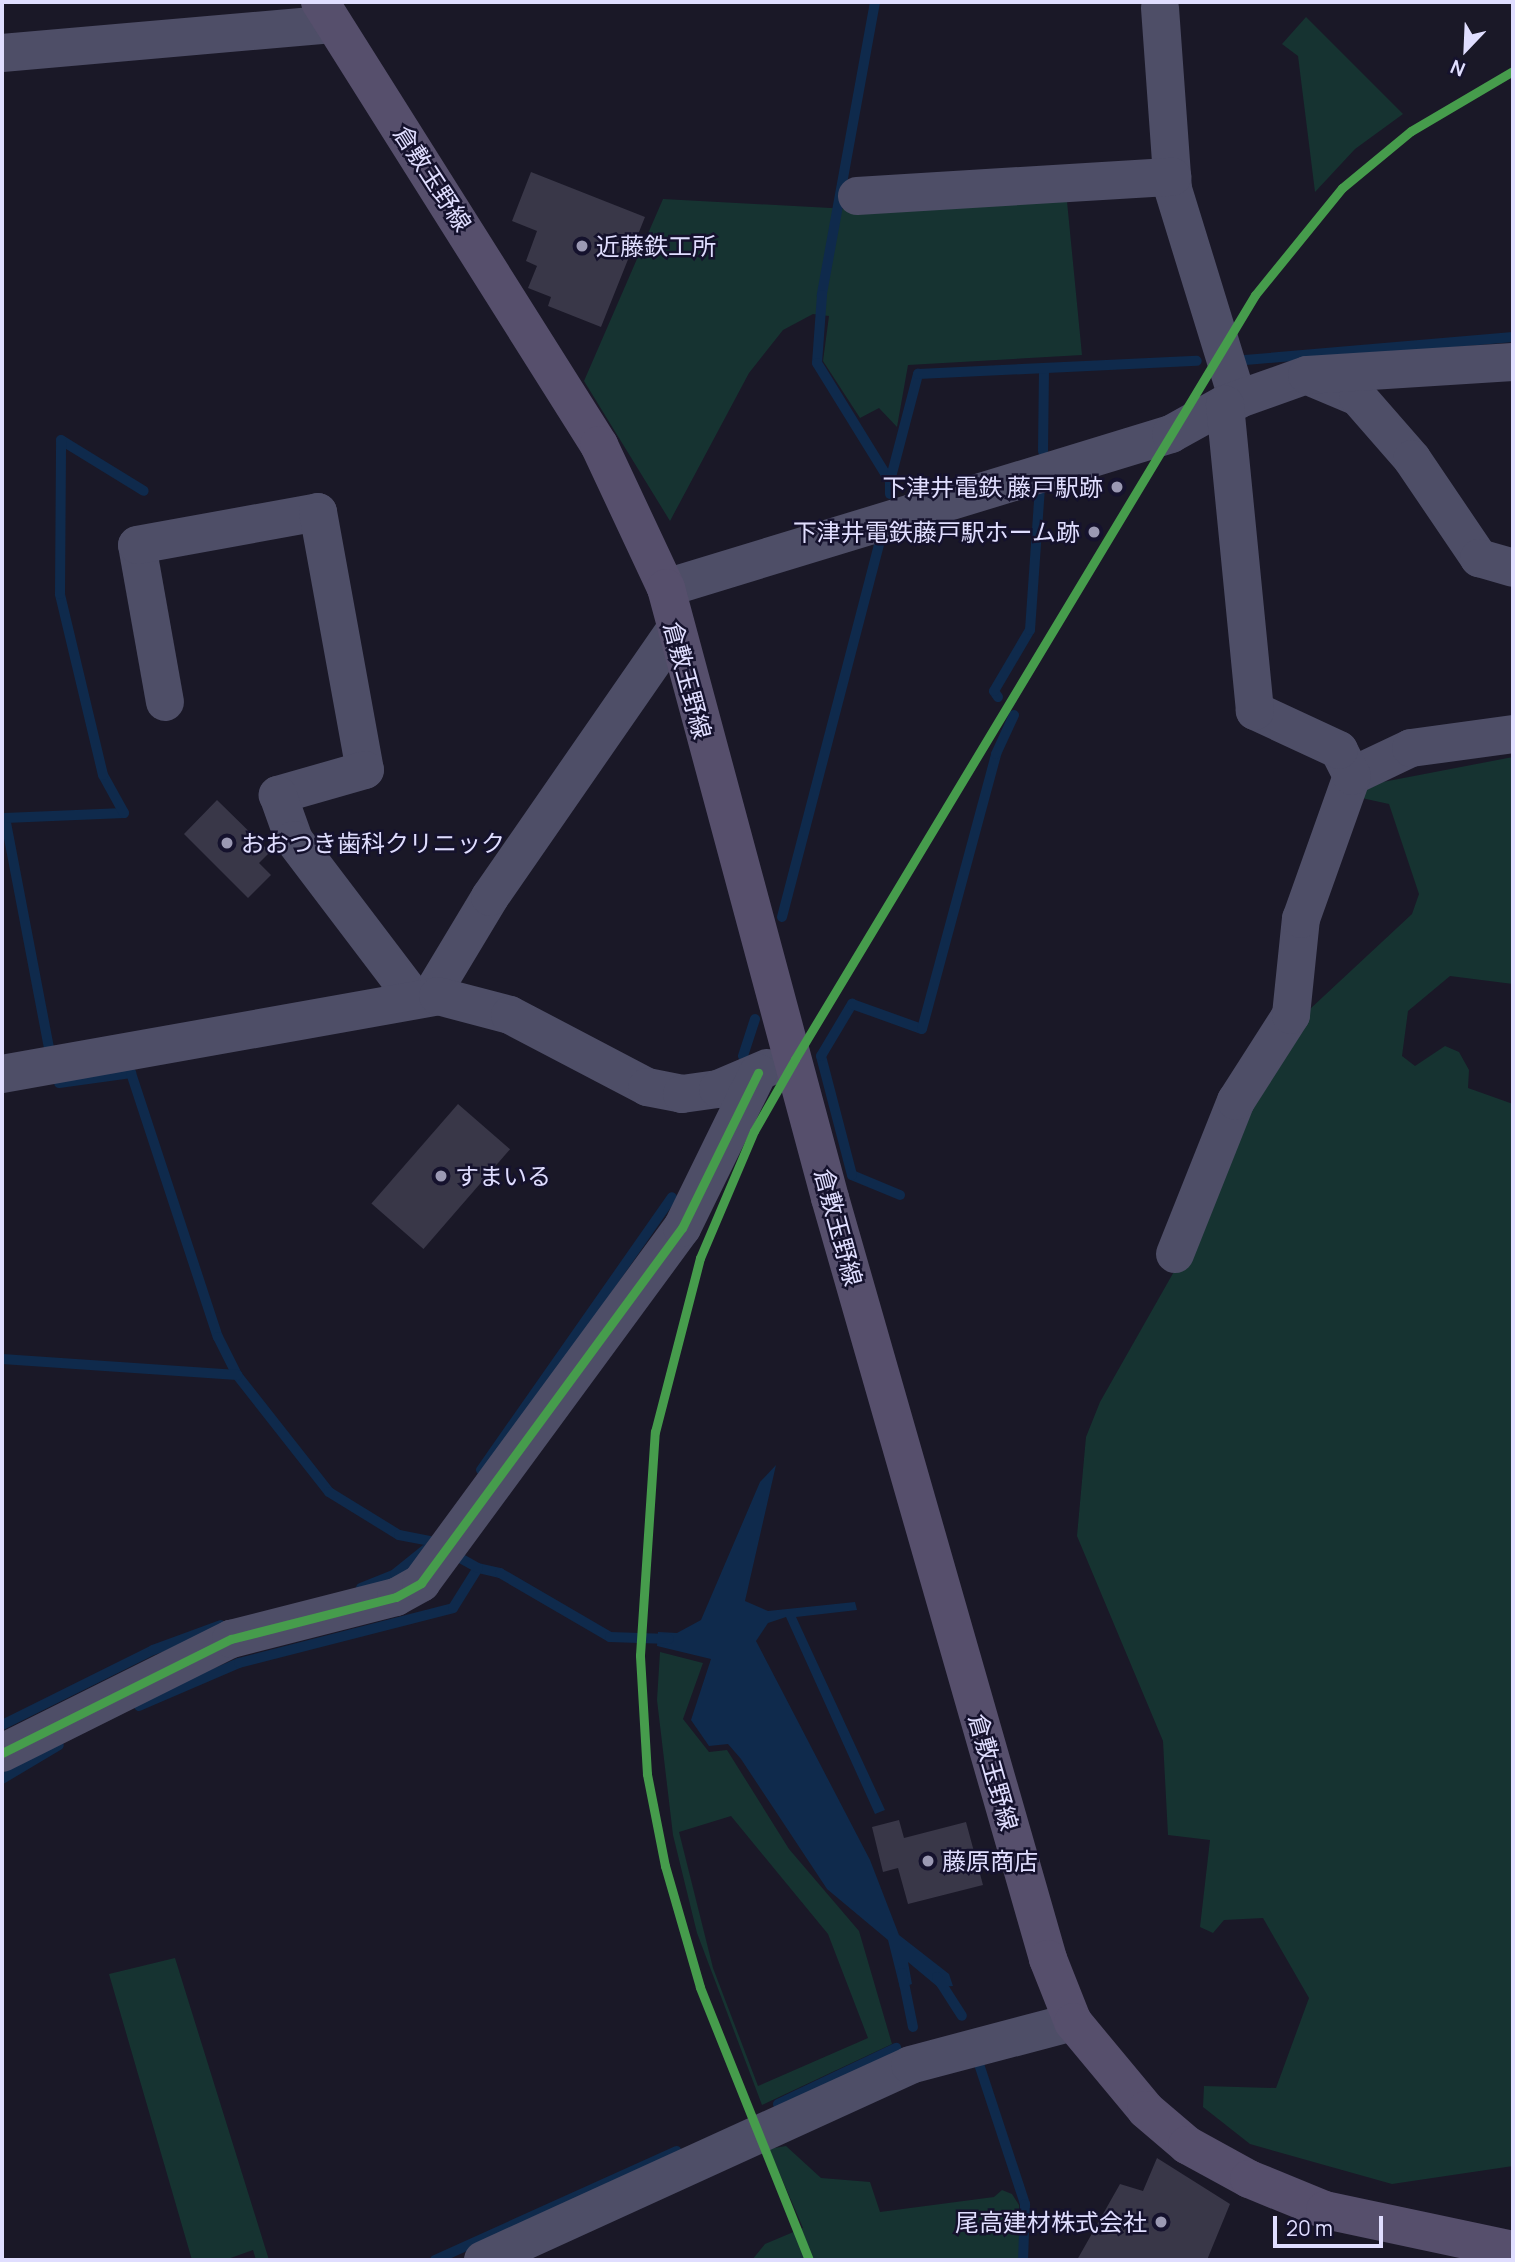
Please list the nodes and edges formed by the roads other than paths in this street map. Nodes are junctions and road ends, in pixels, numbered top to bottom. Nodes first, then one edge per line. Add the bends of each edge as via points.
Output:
1 (1160, 4) edge
2 (327, 13) edge
3 (2, 53) edge
4 (1172, 177) junction
5 (857, 196) dead end
6 (1513, 362) edge
7 (1307, 375) junction
8 (1231, 402) junction
9 (1513, 568) edge
10 (666, 588) junction
11 (673, 633) junction
12 (165, 702) dead end
13 (1513, 734) edge
14 (1352, 776) junction
15 (422, 997) junction
16 (793, 1052) junction
17 (758, 1073) junction
18 (2, 1074) edge
19 (1175, 1254) dead end
20 (2, 1753) edge
21 (1073, 2022) junction
22 (1513, 2250) edge
23 (483, 2260) edge

1 - 4 street
2 - 3 street
2 - 10 main road, 倉敷玉野線 via 599,445
4 - 5 street
4 - 8 street
6 - 7 street
7 - 8 street
7 - 9 street via 1358,397 1412,459 1479,558
8 - 10 street via 1171,434
8 - 14 street via 1255,711 1339,750
10 - 11 main road, 倉敷玉野線
11 - 15 street
11 - 16 main road, 倉敷玉野線
12 - 15 street via 137,545 318,512 365,770 278,795 295,840
13 - 14 street via 1411,748
14 - 19 street via 1301,919 1292,1015 1236,1101
15 - 17 street via 510,1015 647,1087 682,1094
15 - 18 street
16 - 17 street
16 - 21 main road, 倉敷玉野線 via 1029,1892
17 - 20 street via 682,1228 447,1554 396,1597 231,1639
21 - 22 main road, 倉敷玉野線 via 1146,2110 1187,2145 1250,2179 1325,2210
21 - 23 street via 911,2065

